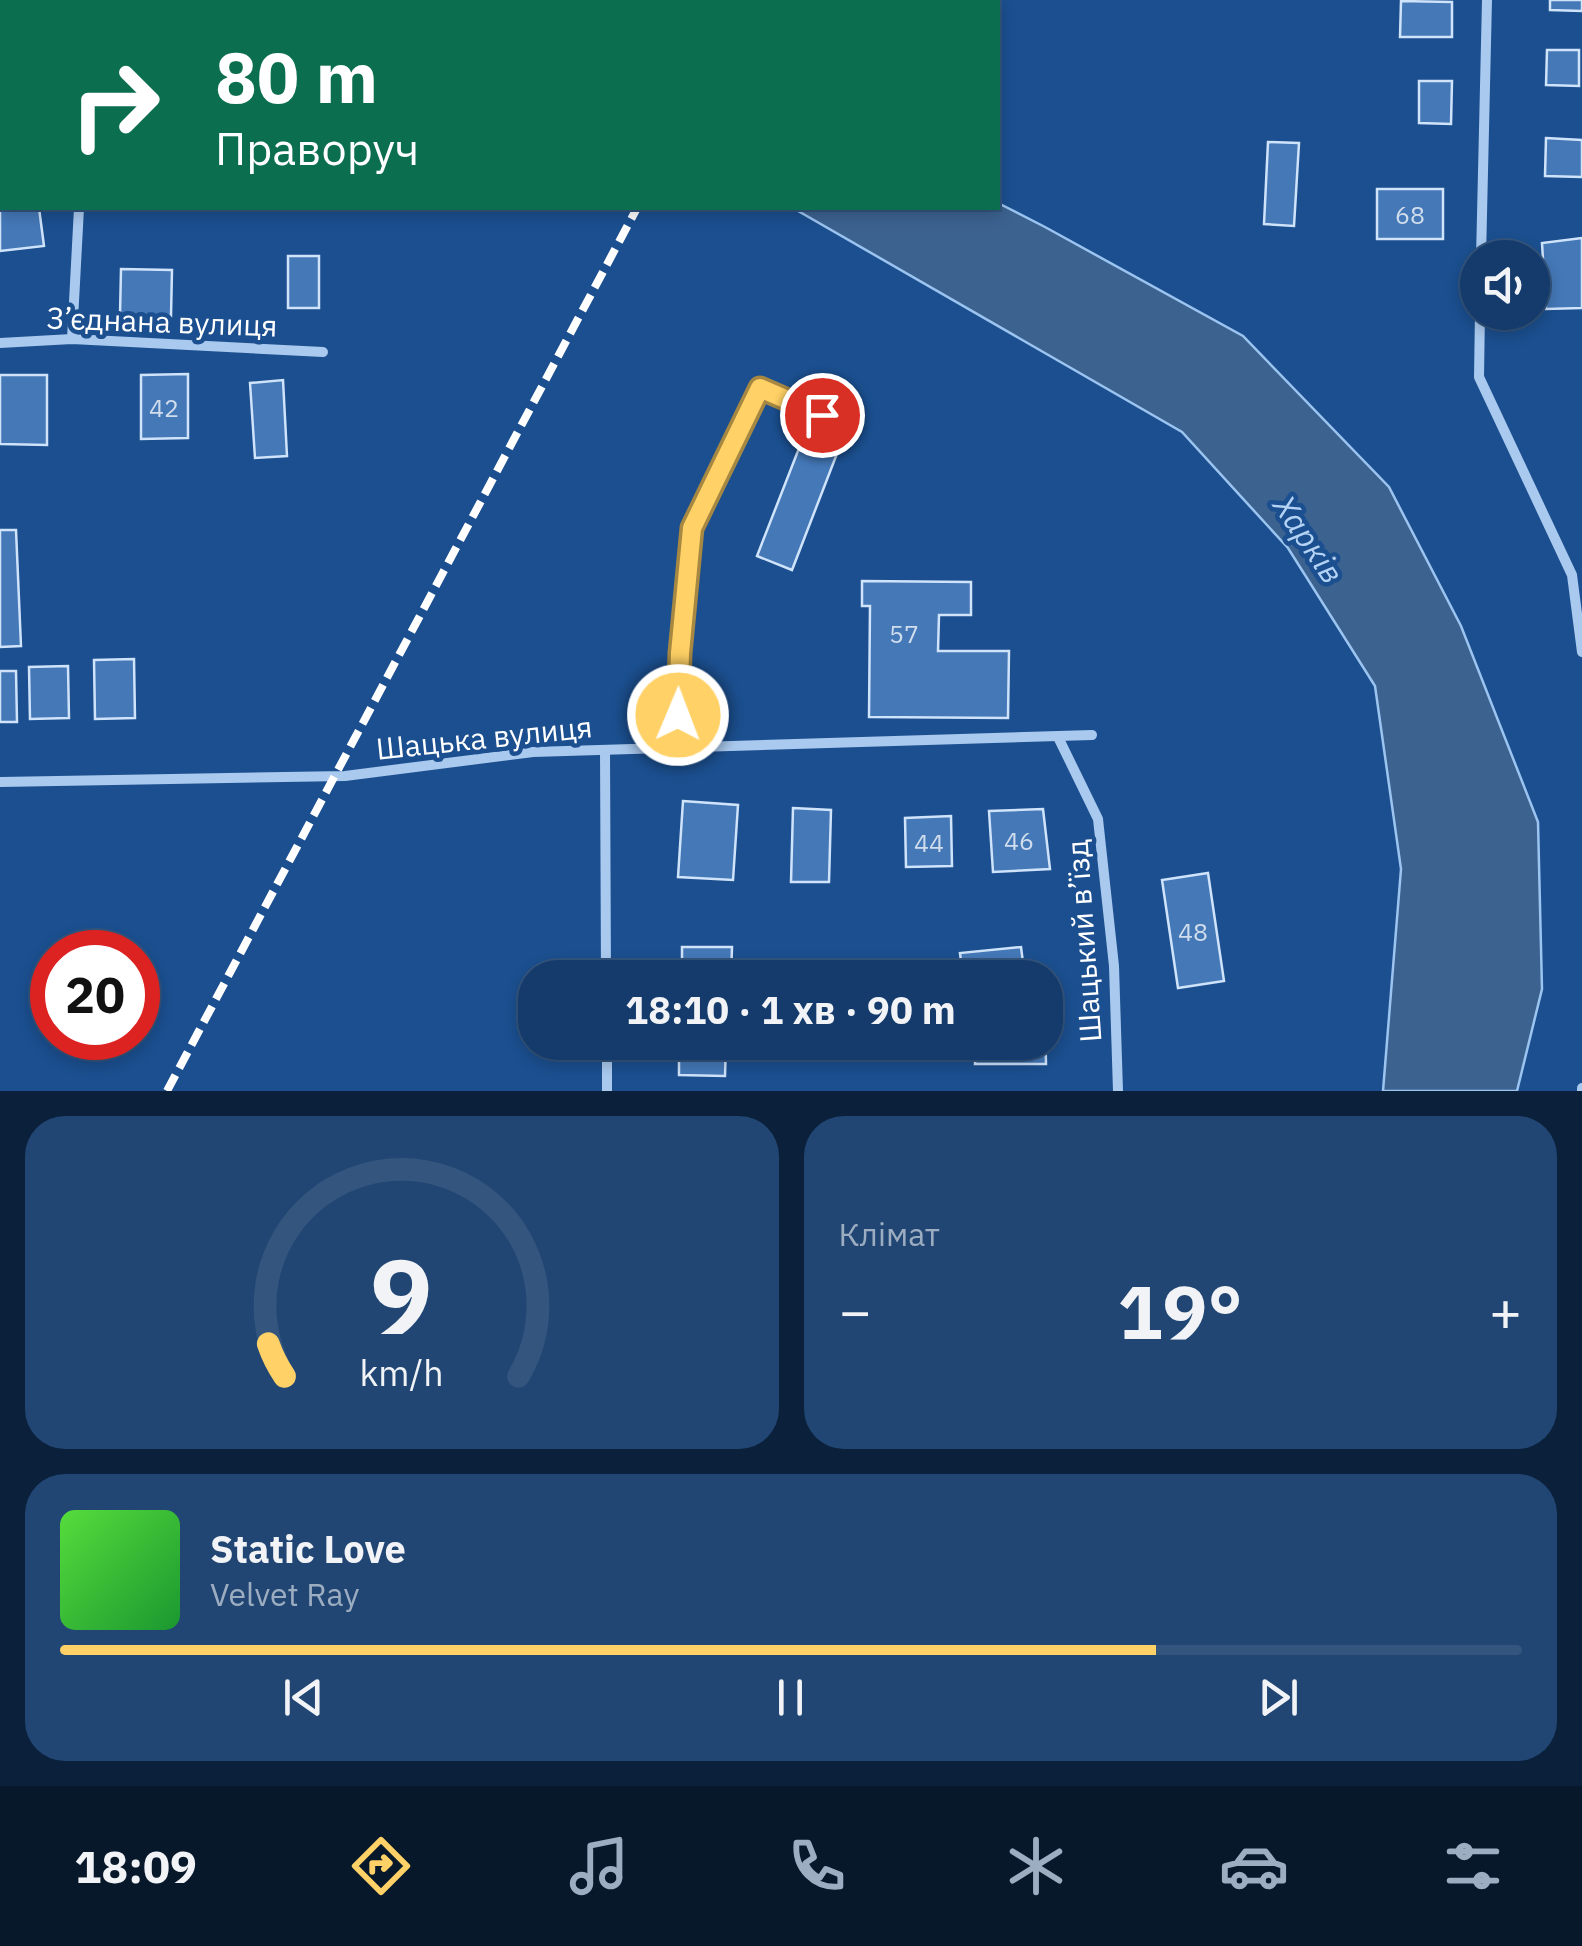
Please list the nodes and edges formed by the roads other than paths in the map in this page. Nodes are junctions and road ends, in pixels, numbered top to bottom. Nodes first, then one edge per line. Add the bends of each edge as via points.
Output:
1 (1487, 0) edge
2 (79, 210) edge
3 (1481, 240) edge
4 (1479, 330) edge
5 (72, 339) junction
6 (0, 343) edge
7 (323, 352) dead end
8 (822, 415) dead end
9 (1582, 652) edge
10 (1092, 734) dead end
11 (1058, 736) junction
12 (677, 746) junction
13 (605, 750) junction
14 (0, 782) edge
15 (606, 960) edge
16 (607, 1060) edge
17 (607, 1091) edge
18 (1118, 1091) edge

1 - 3 street
2 - 5 street
4 - 9 street via 1478,378 1572,575
5 - 6 street, З’єднана вулиця
5 - 7 street, З’єднана вулиця
8 - 12 lane via 760,388 692,528
10 - 11 street, Шацька вулиця
11 - 12 street, Шацька вулиця
11 - 18 street, Шацький в’їзд via 1098,819 1114,966
12 - 13 street, Шацька вулиця
13 - 14 street, Шацька вулиця via 533,752 345,776
13 - 15 street
16 - 17 street

